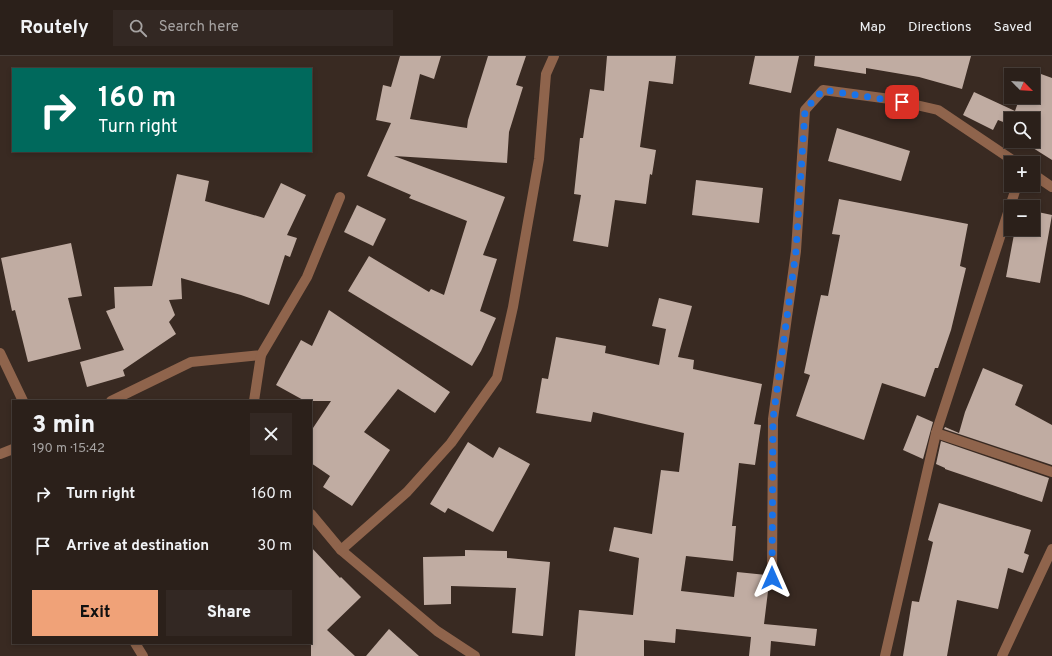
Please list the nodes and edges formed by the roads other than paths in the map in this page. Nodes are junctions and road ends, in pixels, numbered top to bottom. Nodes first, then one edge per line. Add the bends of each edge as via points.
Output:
1 (554, 56) edge
2 (1007, 156) edge
3 (1040, 178) edge
4 (1052, 186) edge
5 (1015, 192) edge
6 (340, 197) dead end
7 (0, 353) edge
8 (261, 355) junction
9 (23, 400) edge
10 (113, 400) edge
11 (254, 400) edge
12 (936, 433) junction
13 (12, 449) edge
14 (0, 454) edge
15 (1052, 472) edge
16 (312, 515) edge
17 (1052, 549) edge
18 (341, 550) junction
19 (772, 578) dead end
20 (137, 644) edge
21 (143, 656) edge
22 (475, 656) edge
23 (885, 656) edge
24 (1002, 656) edge

1 - 18 street via 546,74 539,159 513,307 497,378 451,443 417,481 370,527
2 - 19 street via 938,110 890,98 823,90 805,110 796,251 773,419
3 - 4 street
5 - 12 street
6 - 8 street via 307,277
7 - 9 street
8 - 10 street via 191,362
8 - 11 street
12 - 15 street
12 - 23 street
13 - 14 street
16 - 18 street
17 - 24 street
18 - 22 street via 437,630
20 - 21 street

